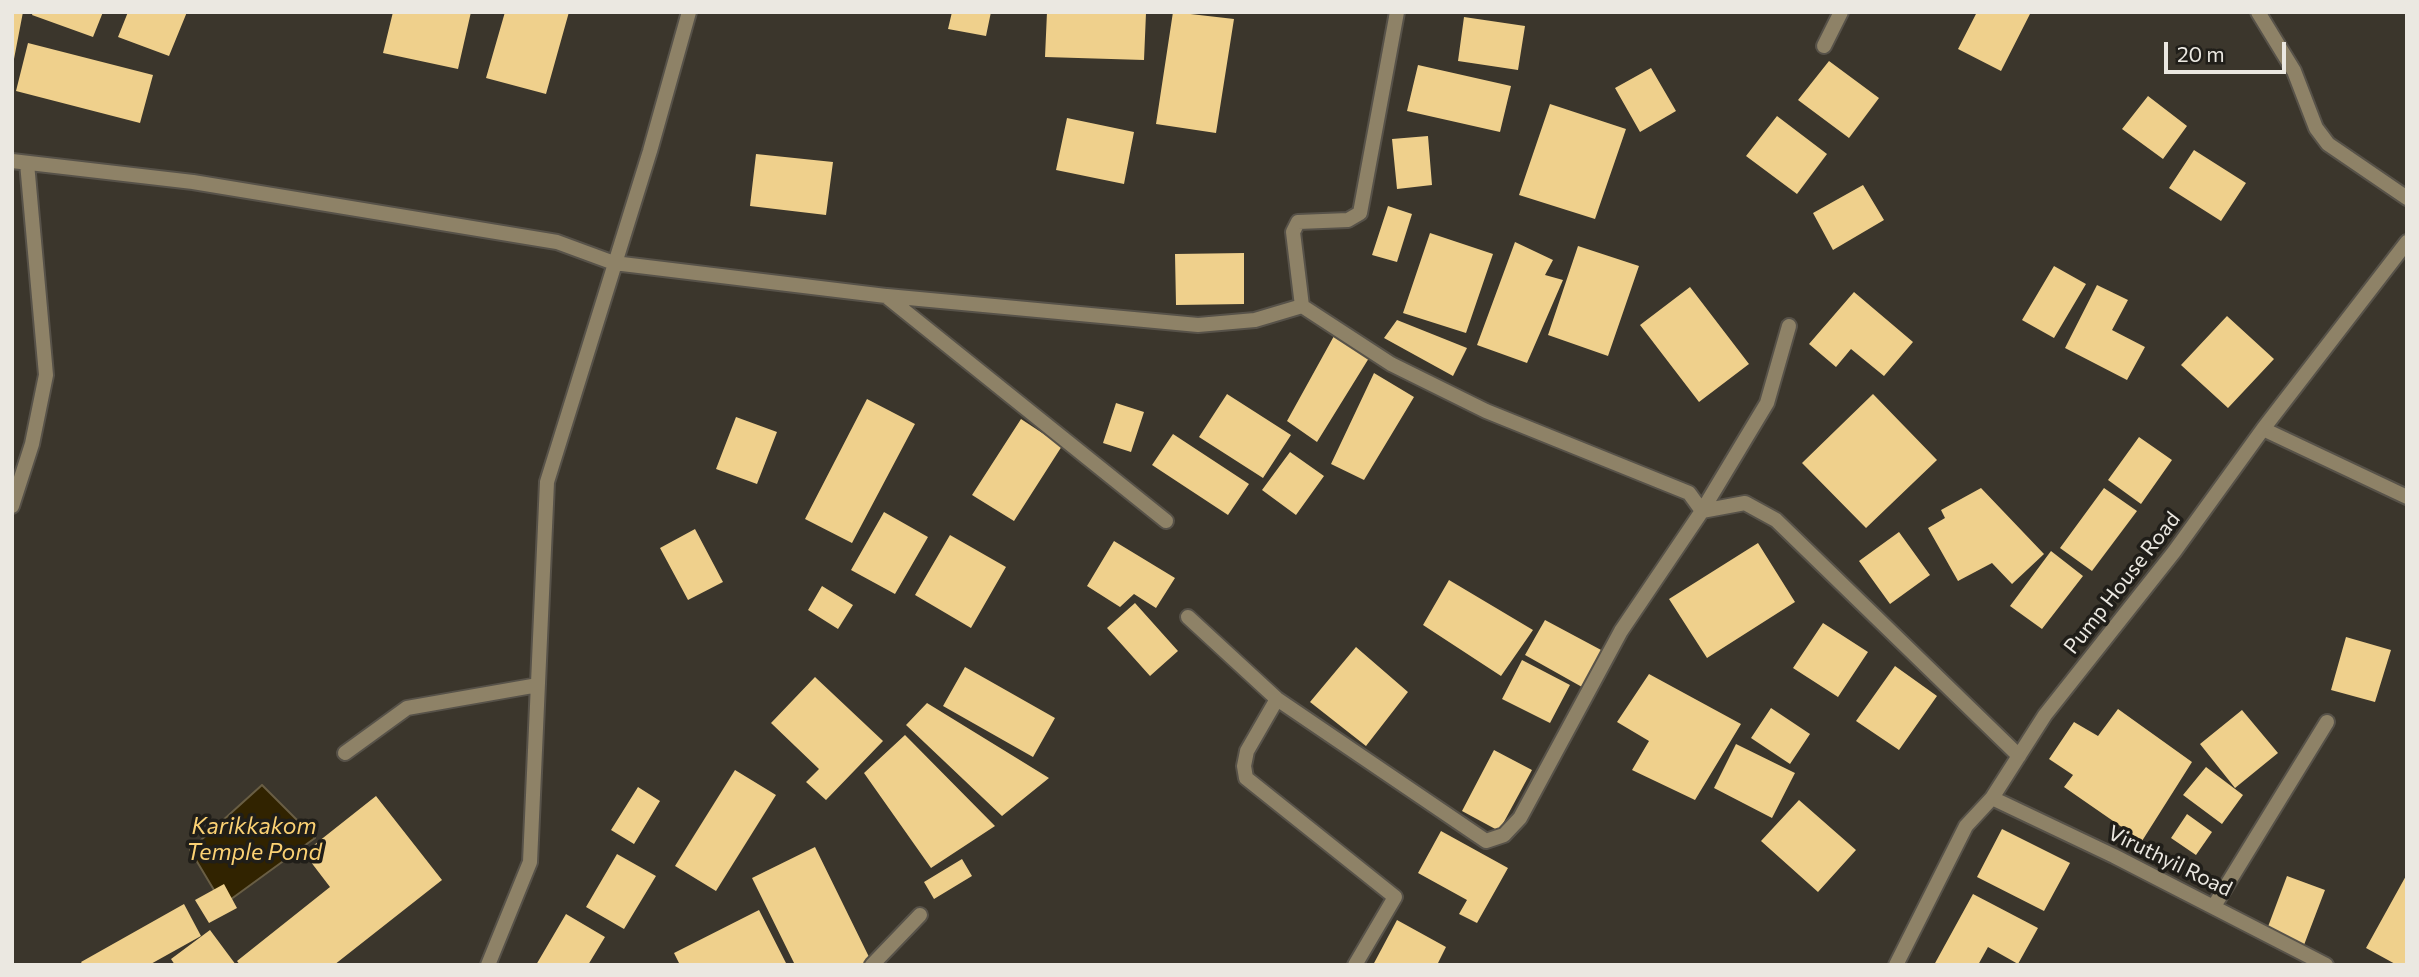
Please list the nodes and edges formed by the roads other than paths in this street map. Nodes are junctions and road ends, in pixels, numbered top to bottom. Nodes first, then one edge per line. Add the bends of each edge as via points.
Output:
1 (689, 12) edge
2 (1398, 12) edge
3 (1841, 12) edge
4 (2258, 12) edge
5 (1824, 46) dead end
6 (20, 162) edge
7 (2407, 198) edge
8 (2407, 242) edge
9 (614, 263) junction
10 (886, 296) junction
11 (1302, 306) junction
12 (1789, 326) dead end
13 (2263, 429) junction
14 (2407, 497) edge
15 (12, 506) edge
16 (1702, 512) junction
17 (1166, 521) dead end
18 (1188, 617) dead end
19 (538, 685) junction
20 (1277, 699) junction
21 (2327, 722) dead end
22 (345, 753) dead end
23 (2020, 755) junction
24 (1992, 798) junction
25 (2214, 906) junction
26 (920, 915) dead end
27 (488, 965) edge
28 (872, 965) edge
29 (1354, 965) edge
30 (1896, 965) edge
31 (2326, 965) edge

1 - 9 street
2 - 11 street via 1360,213 1348,220 1298,222 1293,232
3 - 5 street
4 - 7 street via 2294,71 2316,128 2328,144
6 - 9 street via 193,182 556,242
6 - 15 street via 46,375 32,444
8 - 13 street, Pump House Road
9 - 10 street
9 - 19 street via 547,482
10 - 11 street via 1198,325 1255,320
10 - 17 street
11 - 16 street via 1391,364 1486,411 1689,493
12 - 16 street via 1767,403
13 - 14 street
13 - 23 street, Pump House Road via 2174,552 2045,715
16 - 20 street via 1621,631 1520,818 1504,835 1486,841 1465,829
16 - 23 street via 1745,503 1776,520
18 - 20 street
19 - 22 street via 407,708
19 - 27 street via 530,862
20 - 29 street via 1247,751 1246,778 1395,897
21 - 25 street
23 - 24 street, Pump House Road
24 - 25 street, Viruthyil Road
24 - 30 street, Pump House Road via 1966,826
25 - 31 street, Viruthyil Road
26 - 28 street

